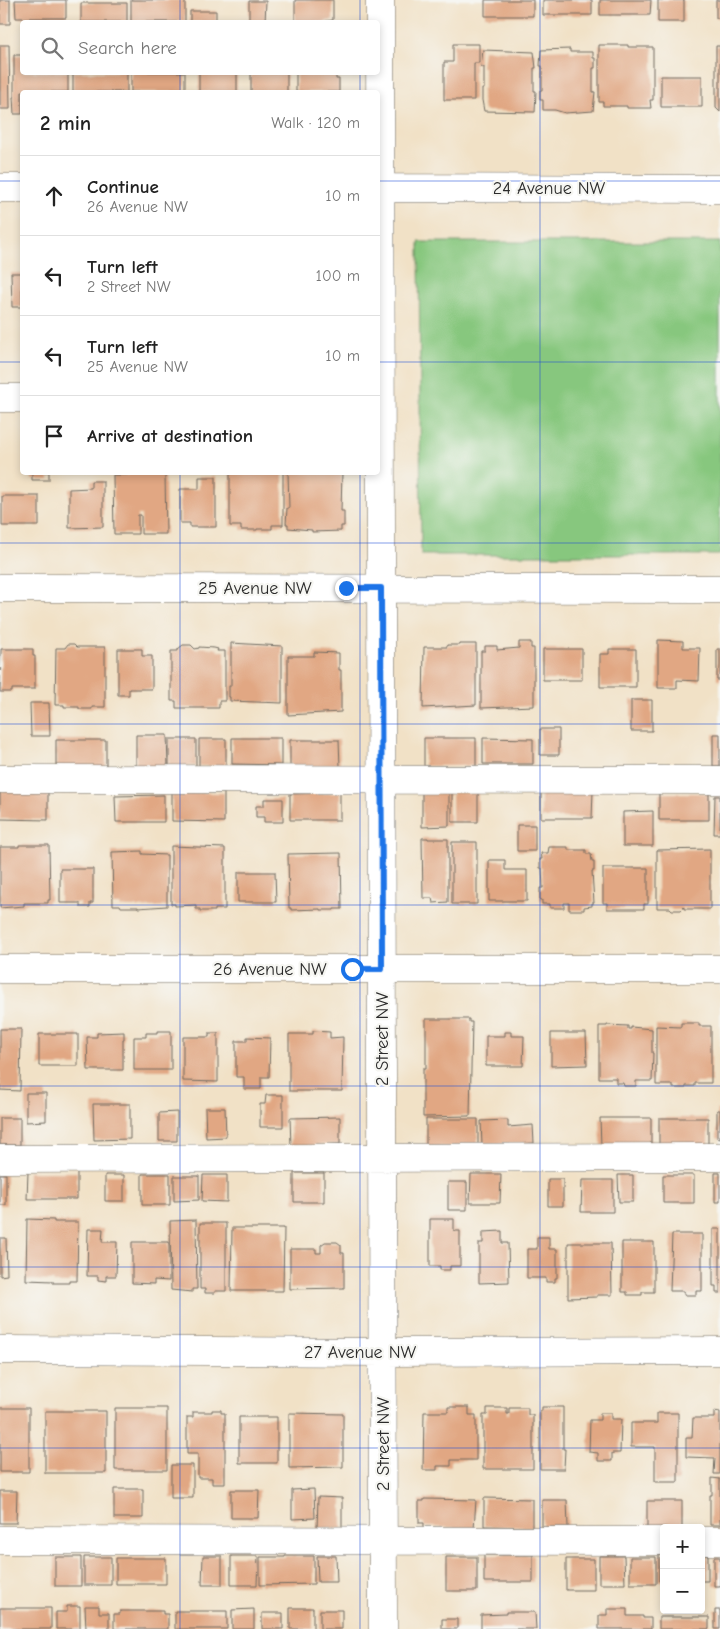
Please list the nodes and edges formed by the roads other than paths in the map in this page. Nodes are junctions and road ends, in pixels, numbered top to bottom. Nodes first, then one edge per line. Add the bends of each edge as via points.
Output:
1 (380, 0) edge
2 (380, 20) edge
3 (380, 75) edge
4 (380, 90) edge
5 (0, 188) edge
6 (20, 188) edge
7 (380, 188) edge
8 (720, 189) edge
9 (0, 398) edge
10 (20, 398) edge
11 (380, 475) edge
12 (0, 588) edge
13 (381, 588) junction
14 (720, 589) edge
15 (382, 778) junction
16 (0, 779) edge
17 (720, 780) edge
18 (0, 969) edge
19 (382, 969) junction
20 (720, 969) edge
21 (720, 1157) edge
22 (382, 1158) junction
23 (0, 1159) edge
24 (0, 1350) edge
25 (720, 1351) edge
26 (383, 1352) junction
27 (0, 1540) edge
28 (383, 1540) junction
29 (660, 1541) edge
30 (705, 1541) edge
31 (720, 1541) edge
32 (383, 1629) edge

1 - 2 street, 2 Street NW
3 - 4 street, 2 Street NW
5 - 6 street
7 - 8 street, 24 Avenue NW
9 - 10 street
11 - 13 street, 2 Street NW
12 - 13 street, 25 Avenue NW
13 - 14 street, 25 Avenue NW
13 - 15 street, 2 Street NW
15 - 16 street
15 - 17 street
15 - 19 street, 2 Street NW
18 - 19 street, 26 Avenue NW
19 - 20 street, 26 Avenue NW
19 - 22 street, 2 Street NW
21 - 22 street
22 - 23 street
22 - 26 street, 2 Street NW
24 - 26 street, 27 Avenue NW
25 - 26 street, 27 Avenue NW
26 - 28 street, 2 Street NW
27 - 28 street
28 - 29 street
28 - 32 street, 2 Street NW
30 - 31 street

